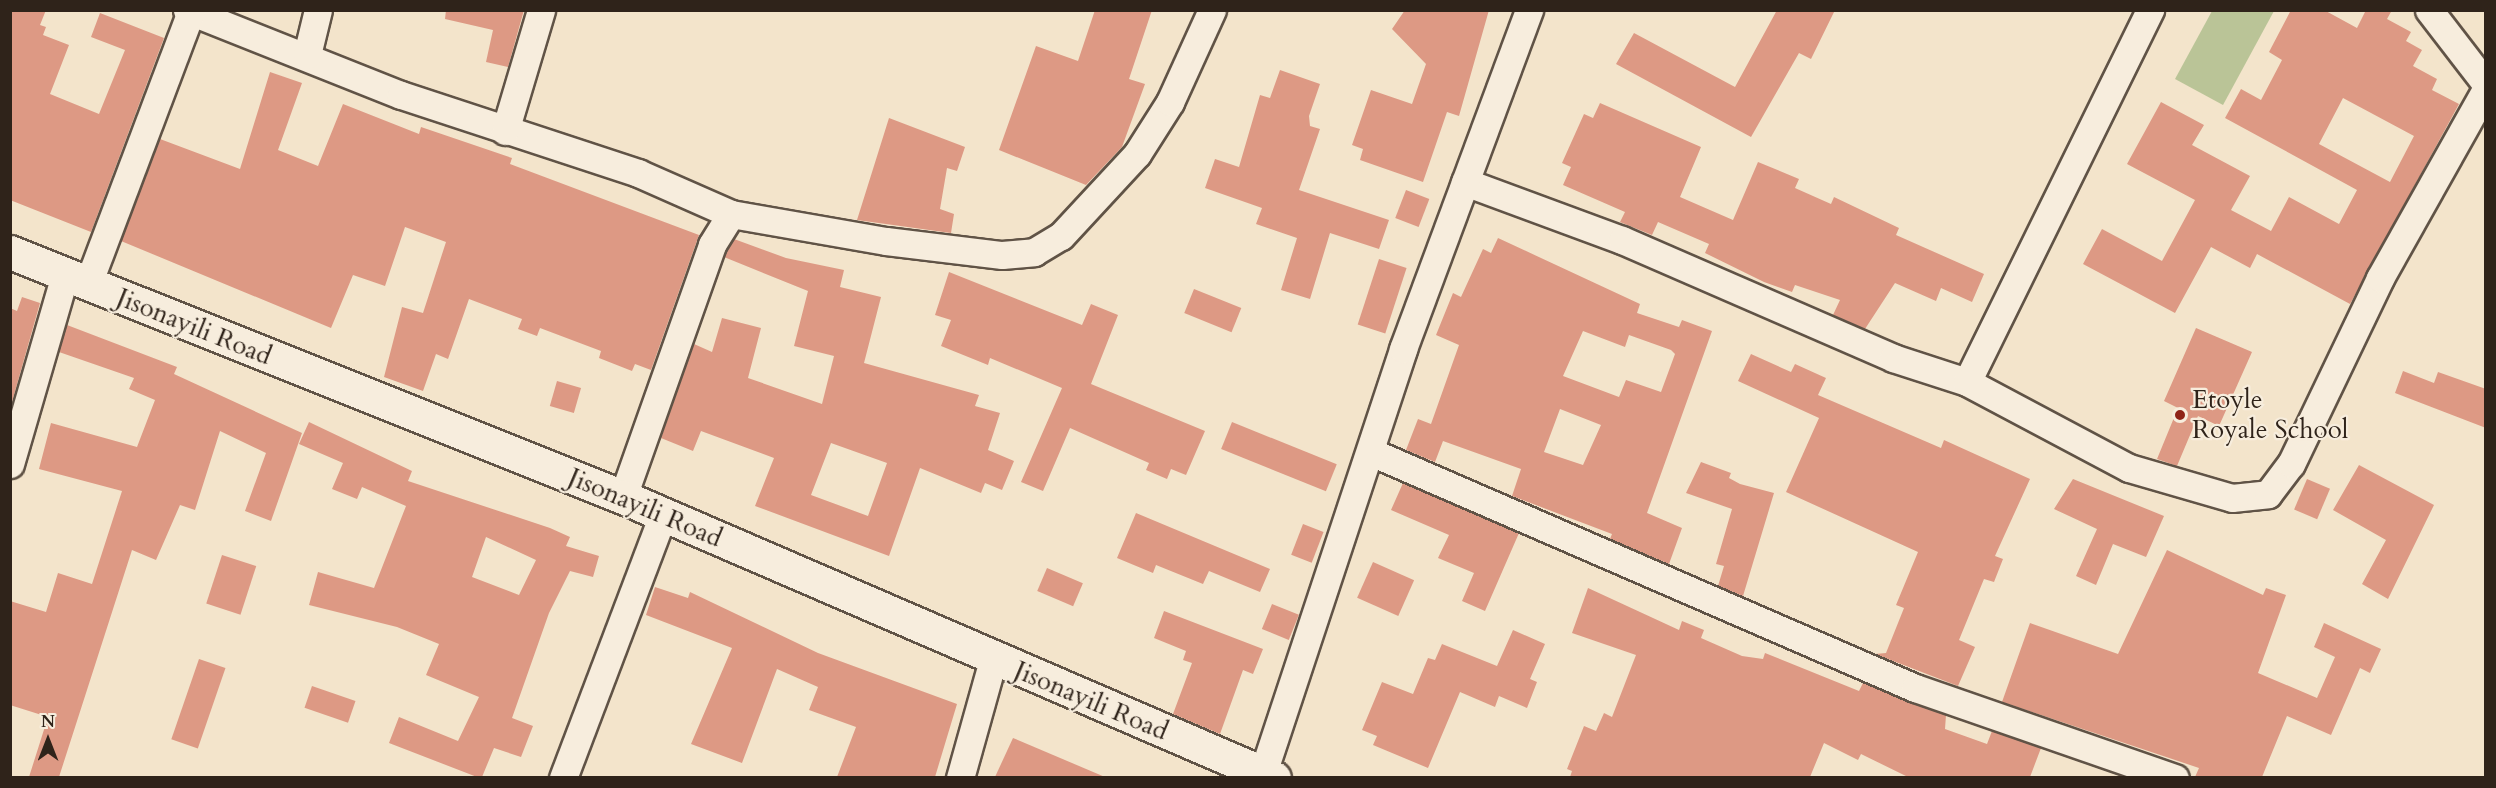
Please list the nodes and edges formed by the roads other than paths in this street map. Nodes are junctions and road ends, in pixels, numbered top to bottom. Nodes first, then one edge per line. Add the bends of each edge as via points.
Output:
1 (318, 10) edge
2 (541, 10) edge
3 (1212, 10) edge
4 (1529, 10) edge
5 (2150, 10) edge
6 (2429, 10) edge
7 (189, 11) edge
8 (307, 55) junction
9 (2486, 84) edge
10 (2486, 89) edge
11 (505, 131) junction
12 (1465, 182) junction
13 (731, 214) junction
14 (10, 252) edge
15 (76, 279) junction
16 (1967, 382) junction
17 (1371, 452) junction
18 (10, 464) edge
19 (623, 497) junction
20 (662, 516) junction
21 (993, 660) junction
22 (1269, 775) edge
23 (563, 777) edge
24 (960, 777) edge
25 (2175, 777) edge

1 - 8 street
2 - 11 street
3 - 13 street via 1170,102 1137,154 1061,236 1034,252 1002,255 886,241
4 - 12 street
5 - 16 street
6 - 9 street
7 - 8 street
7 - 15 street
8 - 11 street
10 - 16 street via 2380,278 2291,464 2268,494 2232,498 2128,468
11 - 13 street via 638,173
12 - 16 street via 1622,240 1893,358
12 - 17 street
13 - 19 street via 711,245
14 - 15 street, Jisonayili Road
15 - 18 street
15 - 19 street, Jisonayili Road
17 - 22 street
17 - 25 street via 1916,688
19 - 20 street, Jisonayili Road
20 - 21 street, Jisonayili Road via 858,596
20 - 23 street
21 - 22 street, Jisonayili Road
21 - 24 street

